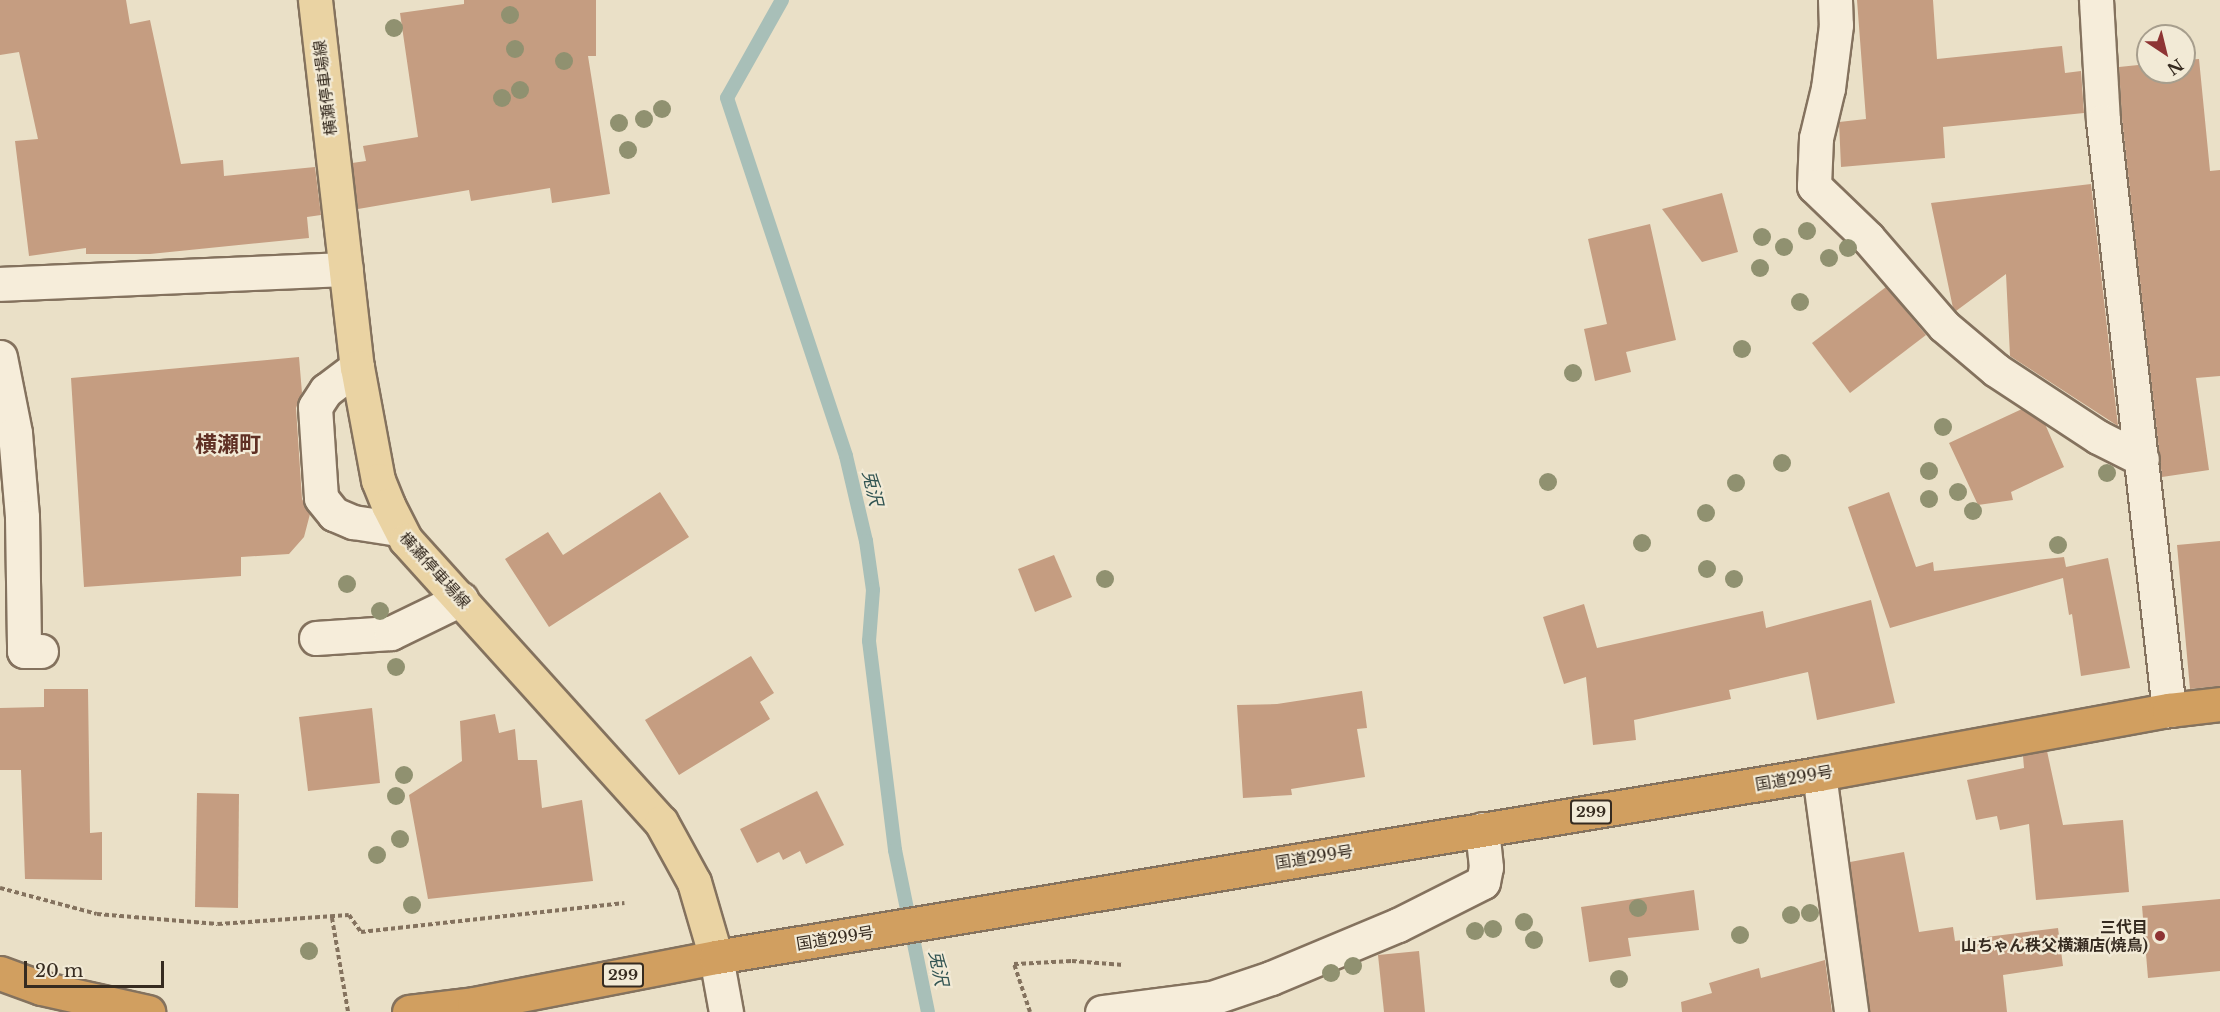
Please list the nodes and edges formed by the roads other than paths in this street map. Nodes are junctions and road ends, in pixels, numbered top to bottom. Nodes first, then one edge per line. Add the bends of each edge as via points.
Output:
1 (315, 0) edge
2 (1835, 0) edge
3 (2096, 0) edge
4 (346, 268) junction
5 (0, 284) edge
6 (0, 357) edge
7 (357, 367) junction
8 (2142, 459) junction
9 (399, 529) junction
10 (461, 599) junction
11 (316, 638) dead end
12 (41, 651) dead end
13 (2220, 704) edge
14 (2169, 710) junction
15 (1818, 774) junction
16 (1482, 830) junction
17 (716, 957) junction
18 (0, 973) edge
19 (148, 1012) edge
20 (409, 1012) edge
21 (726, 1012) edge
22 (1102, 1012) edge
23 (1851, 1012) edge

1 - 4 main road, 横瀬停車場線
2 - 8 street via 1836,24 1828,88 1816,138 1814,186 1868,238 1944,327 1996,370 2098,437
3 - 8 street via 2103,121
4 - 5 street
4 - 7 main road, 横瀬停車場線
6 - 12 street via 15,434 22,517 24,651
7 - 9 main road, 横瀬停車場線 via 378,480
7 - 9 street via 326,390 315,407 321,498 334,514 353,522
8 - 14 street
9 - 10 main road, 横瀬停車場線
10 - 11 street via 391,633
10 - 17 main road, 横瀬停車場線 via 661,822 694,882
13 - 14 highway, 国道299号 / 299
14 - 15 highway, 国道299号 / 299
15 - 16 highway, 国道299号 / 299
15 - 23 street
16 - 17 highway, 国道299号 / 299
16 - 22 street via 1486,867 1483,882 1398,925 1212,998
17 - 20 highway, 国道299号 / 299 via 474,1004
17 - 21 street
18 - 19 highway via 40,988

